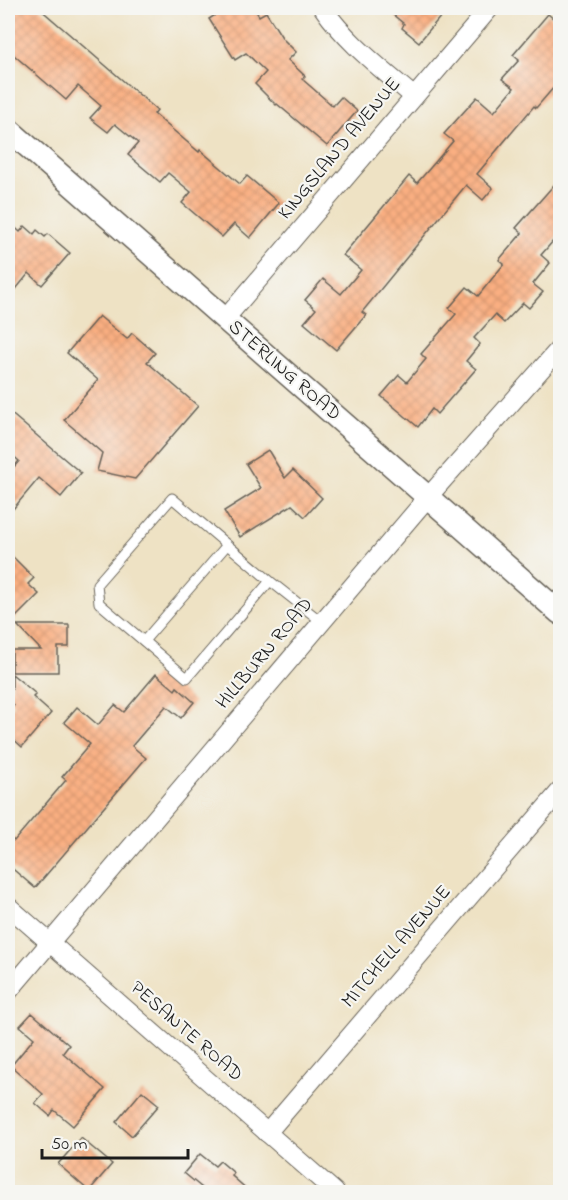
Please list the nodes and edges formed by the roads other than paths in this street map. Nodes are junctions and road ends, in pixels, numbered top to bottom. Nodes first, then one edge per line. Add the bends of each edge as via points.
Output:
1 (323, 8) edge
2 (490, 8) edge
3 (414, 97) junction
4 (10, 137) edge
5 (225, 319) junction
6 (561, 348) edge
7 (428, 497) junction
8 (227, 545) junction
9 (270, 581) junction
10 (561, 614) edge
11 (322, 622) junction
12 (144, 641) junction
13 (561, 791) edge
14 (8, 906) edge
15 (50, 943) junction
16 (8, 992) edge
17 (267, 1133) junction
18 (335, 1192) edge

1 - 3 street via 354,45
2 - 3 street, KINGSLAND AVENUE
3 - 5 street, KINGSLAND AVENUE
4 - 5 street, STERLING ROAD
5 - 7 street, STERLING ROAD
6 - 7 street, HILLBURN ROAD
7 - 10 street, STERLING ROAD
7 - 11 street, HILLBURN ROAD
8 - 9 lane
8 - 12 lane
8 - 12 lane via 172,498 97,584 99,603
9 - 11 lane
9 - 12 lane via 187,678
11 - 15 street, HILLBURN ROAD
13 - 17 street, MITCHELL AVENUE
14 - 15 street, PESANTE ROAD
15 - 16 street, HILLBURN ROAD
15 - 17 street, PESANTE ROAD
17 - 18 street, PESANTE ROAD

